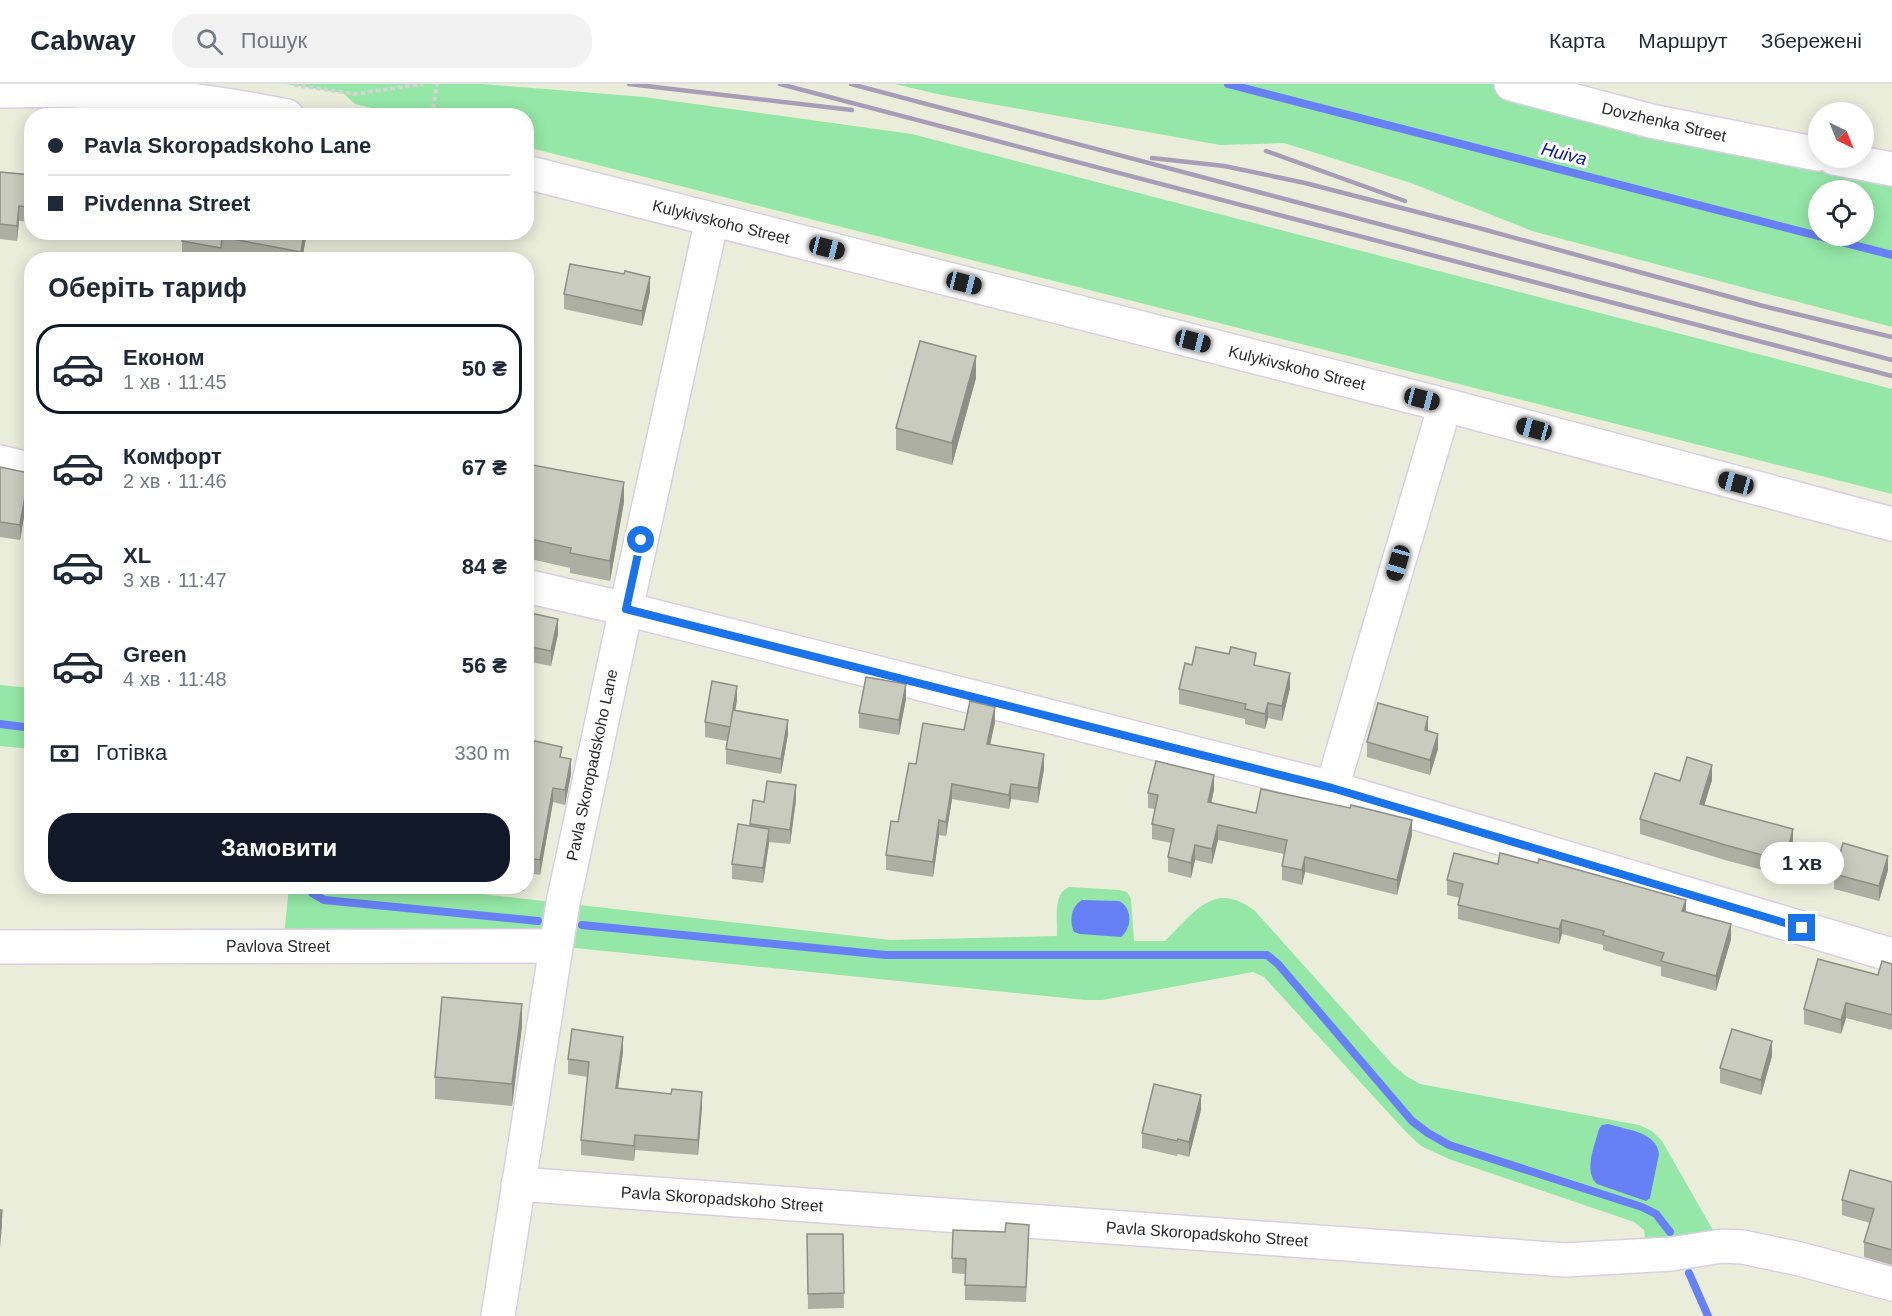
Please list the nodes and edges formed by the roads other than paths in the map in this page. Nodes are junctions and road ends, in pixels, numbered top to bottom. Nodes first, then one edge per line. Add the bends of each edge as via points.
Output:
1 (1511, 84) edge
2 (0, 91) edge
3 (241, 108) edge
4 (1808, 152) edge
5 (1874, 166) edge
6 (1892, 169) edge
7 (534, 174) edge
8 (712, 219) junction
9 (1445, 405) junction
10 (0, 462) edge
11 (24, 468) edge
12 (1892, 524) edge
13 (534, 588) edge
14 (626, 609) junction
15 (1332, 788) junction
16 (556, 946) junction
17 (0, 947) edge
18 (1892, 955) edge
19 (518, 1184) junction
20 (1892, 1284) edge
21 (498, 1316) edge

1 - 4 street, Dovzhenka Street via 1651,121
2 - 3 street via 142,96
5 - 6 street
7 - 8 street, Kulykivskoho Street
8 - 9 street, Kulykivskoho Street
8 - 14 street, Pavla Skoropadskoho Lane
9 - 12 street, Kulykivskoho Street
9 - 15 street
10 - 11 street
13 - 14 street
14 - 15 street
14 - 16 street, Pavla Skoropadskoho Lane
15 - 18 street
16 - 17 street, Pavlova Street
16 - 19 street, Pavla Skoropadskoho Lane
19 - 20 street, Pavla Skoropadskoho Street via 1566,1260 1671,1254 1722,1246 1800,1259
19 - 21 street, Pavla Skoropadskoho Lane

